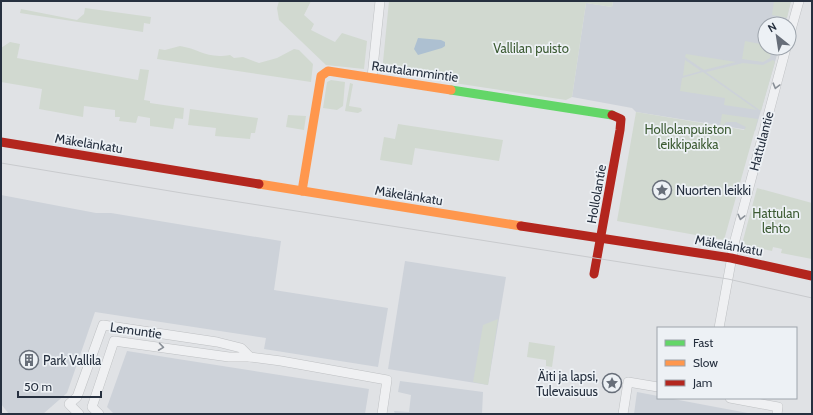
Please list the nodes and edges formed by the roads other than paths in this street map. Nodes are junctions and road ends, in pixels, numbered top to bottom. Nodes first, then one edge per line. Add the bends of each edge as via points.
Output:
1 (380, 1) edge
2 (799, 1) edge
3 (795, 16) edge
4 (784, 56) edge
5 (372, 77) junction
6 (621, 119) joint
7 (1, 142) edge
8 (302, 191) junction
9 (602, 239) junction
10 (731, 258) junction
11 (594, 274) dead end
12 (812, 276) edge
13 (719, 327) edge
14 (250, 357) junction
15 (657, 387) edge
16 (735, 399) edge
17 (79, 414) edge
18 (99, 414) edge
19 (382, 414) edge
20 (623, 414) edge
21 (777, 414) edge

1 - 5 street
2 - 3 street
4 -> 10 street, Hattulantie
5 - 6 main road, Rautalammintie via 610,114
5 - 8 main road, Rautalammintie via 328,71 321,76
6 - 9 main road, Hollolantie
7 - 8 main road, Mäkelänkatu
8 - 9 main road, Mäkelänkatu
9 - 10 main road, Mäkelänkatu
9 - 11 main road, Hollolantie
10 - 12 main road, Mäkelänkatu
10 - 13 street, Hattulantie
14 - 17 street, Lemuntie via 241,348 217,342 103,325 76,397 69,404
18 -> 14 street, Lemuntie via 92,407 114,341 229,357
14 - 19 street, Lemuntie via 387,380
15 - 20 street via 628,382
16 - 21 street via 778,407

